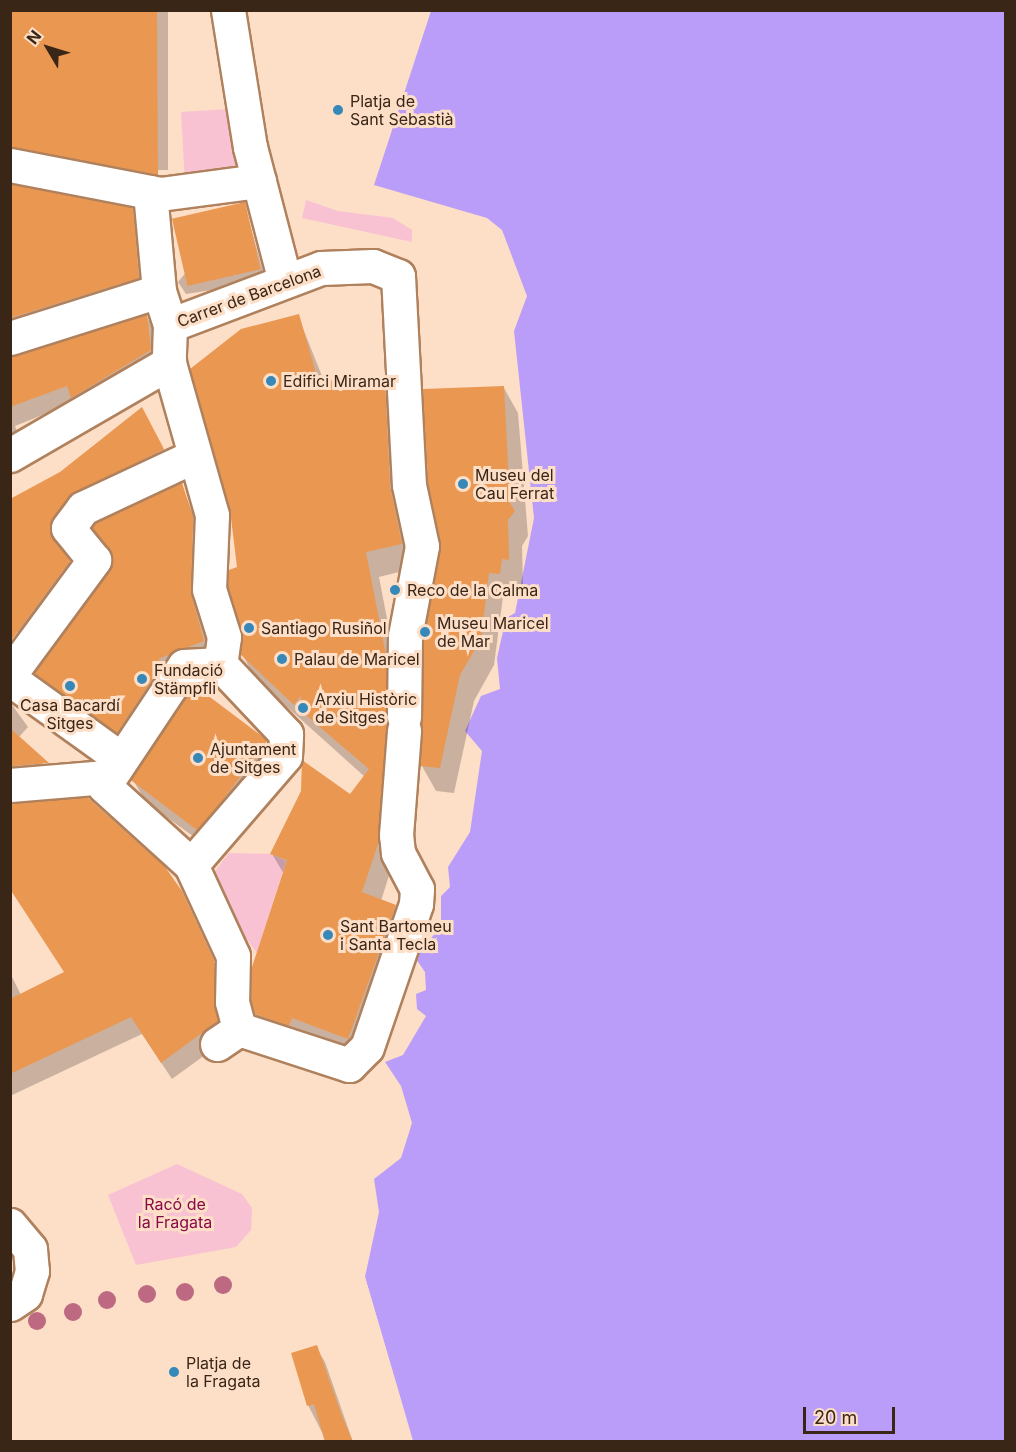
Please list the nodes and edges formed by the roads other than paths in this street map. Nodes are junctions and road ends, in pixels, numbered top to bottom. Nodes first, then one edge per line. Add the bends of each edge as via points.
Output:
1 (228, 10) edge
2 (10, 165) edge
3 (260, 181) junction
4 (155, 193) junction
5 (285, 280) junction
6 (159, 291) junction
7 (170, 324) junction
8 (10, 339) edge
9 (169, 363) junction
10 (10, 455) edge
11 (192, 458) junction
12 (220, 664) junction
13 (10, 674) edge
14 (10, 679) edge
15 (113, 768) junction
16 (10, 785) edge
17 (191, 865) junction
18 (10, 1225) edge
19 (10, 1304) edge

1 - 3 street
2 - 4 street
3 - 4 street
3 - 5 street
4 - 6 street
5 - 7 street, Carrer de Barcelona
5 - 17 street, Carrer de Barcelona via 331,267 373,266 398,276 409,485 422,542 405,636 404,769 396,836 398,853 417,889 416,904 367,1047 357,1061 338,1064 228,1036 233,956
6 - 7 street
6 - 8 street
7 - 9 street
9 - 10 street
9 - 11 street
11 - 12 street via 212,515 209,589 224,637
11 - 13 street via 83,508 68,528 94,561
12 - 15 street via 184,666
12 - 17 street via 286,734 285,756
14 - 15 street
15 - 16 street
15 - 17 street via 104,786
18 - 19 street via 30,1249 32,1271 25,1294

